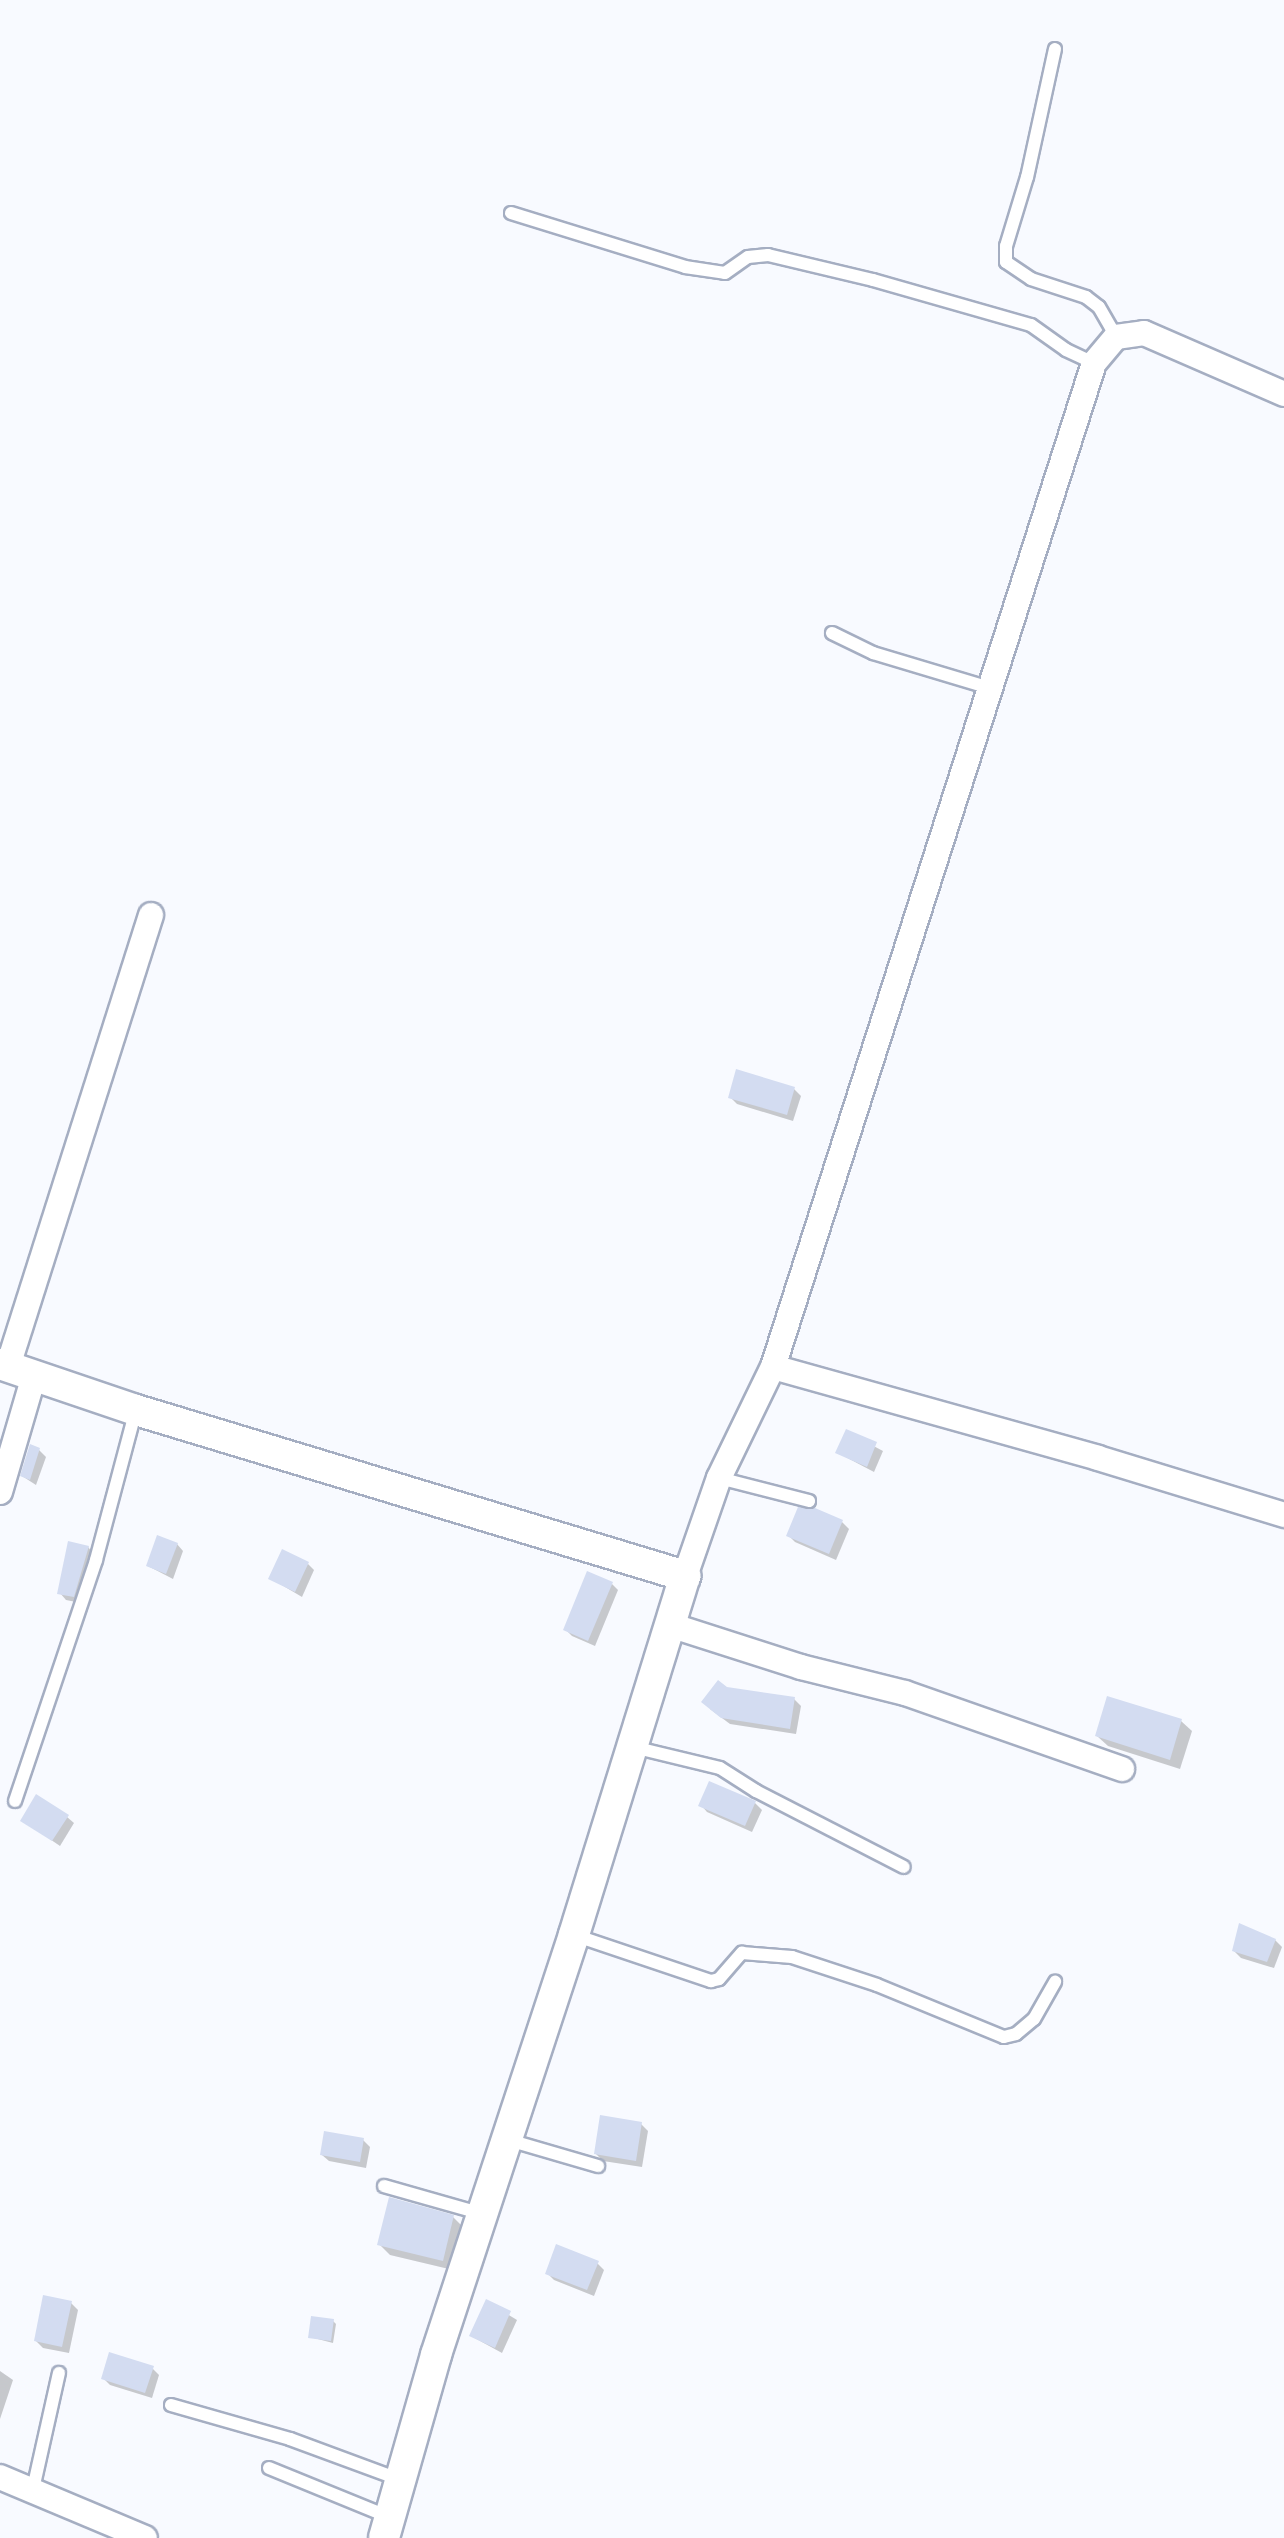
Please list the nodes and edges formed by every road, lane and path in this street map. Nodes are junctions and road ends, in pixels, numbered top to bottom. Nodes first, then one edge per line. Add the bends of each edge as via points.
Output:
1 (1055, 49) dead end
2 (511, 213) dead end
3 (1116, 337) junction
4 (1094, 363) junction
5 (1284, 394) edge
6 (832, 633) dead end
7 (990, 688) junction
8 (151, 915) dead end
9 (773, 1367) junction
10 (14, 1369) edge
11 (136, 1410) junction
12 (719, 1478) junction
13 (0, 1492) edge
14 (809, 1501) dead end
15 (1284, 1515) edge
16 (685, 1576) junction
17 (670, 1625) junction
18 (633, 1747) junction
19 (1122, 1769) dead end
20 (15, 1801) dead end
21 (904, 1867) dead end
22 (574, 1935) junction
23 (1055, 1982) dead end
24 (505, 2139) junction
25 (598, 2166) dead end
26 (384, 2186) dead end
27 (483, 2214) junction
28 (59, 2373) dead end
29 (171, 2405) dead end
30 (269, 2468) dead end
31 (0, 2477) edge
32 (401, 2480) junction
33 (33, 2489) junction
34 (387, 2528) edge
35 (145, 2538) edge

1 - 3 lane via 1006,262 1031,279 1086,297 1099,307
2 - 4 lane via 685,267 725,273 748,257 768,255 873,280 1031,325
3 - 4 street
3 - 5 street via 1144,333 1162,339
4 - 7 street
6 - 7 lane via 873,653
7 - 9 street
8 - 10 street
9 - 12 street
9 - 15 street
10 - 11 street
10 - 13 street
11 - 16 street
11 - 20 lane via 96,1560
12 - 14 lane
12 - 16 street
16 - 17 street
17 - 18 street
17 - 19 street via 905,1693
18 - 21 lane via 720,1768
18 - 22 street
22 - 23 lane via 711,1981 742,1953 792,1957 1004,2037 1034,2019
22 - 24 street
24 - 25 lane
24 - 27 street
26 - 27 lane
27 - 32 street
28 - 33 lane
29 - 32 lane via 290,2439
30 - 34 lane
31 - 33 street
32 - 34 street
33 - 35 street

